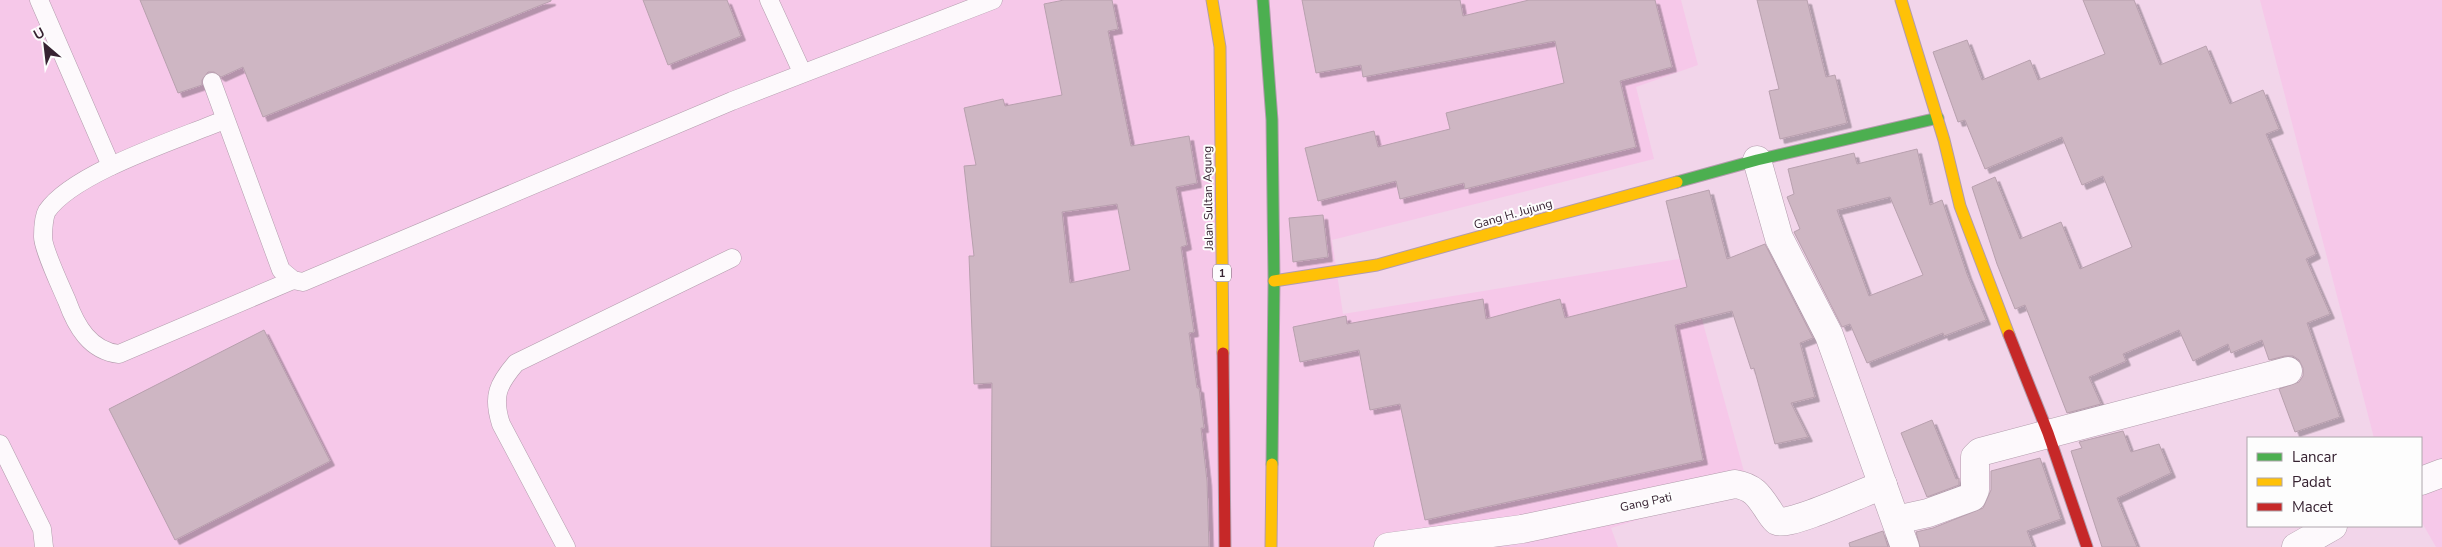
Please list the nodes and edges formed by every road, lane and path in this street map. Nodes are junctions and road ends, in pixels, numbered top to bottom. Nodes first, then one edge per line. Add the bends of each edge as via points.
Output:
1 (39, 0) edge
2 (770, 0) edge
3 (993, 0) edge
4 (1212, 0) edge
5 (1263, 0) edge
6 (1901, 0) edge
7 (802, 72) junction
8 (212, 82) dead end
9 (1938, 118) junction
10 (224, 120) junction
11 (1757, 160) junction
12 (111, 166) junction
13 (732, 258) dead end
14 (294, 280) junction
15 (1274, 281) junction
16 (2288, 371) dead end
17 (2048, 433) junction
18 (0, 444) edge
19 (2442, 473) edge
20 (2422, 481) edge
21 (1883, 485) junction
22 (1896, 520) junction
23 (2331, 527) edge
24 (44, 547) edge
25 (566, 547) edge
26 (1225, 547) edge
27 (1271, 547) edge
28 (1388, 547) edge
29 (1906, 547) edge
30 (2086, 547) edge
31 (2296, 547) edge

1 - 12 lane
2 - 7 lane
3 - 7 lane
4 - 26 main road, Jalan Sultan Agung / 1 via 1220,47
5 - 15 main road via 1272,120
6 - 9 main road
7 - 14 lane via 303,282
8 - 10 lane
9 - 11 main road, Gang H. Jujung
9 - 17 main road via 1960,206
10 - 12 lane
10 - 14 lane via 281,270
11 - 15 main road, Gang H. Jujung via 1386,263
11 - 21 street via 1779,238 1829,335
12 - 14 lane via 70,187 46,212 42,238 71,312 91,344 119,354
13 - 25 lane via 516,363 503,379 496,409 501,424
15 - 27 main road
16 - 17 street
17 - 22 street via 1976,454 1972,497 1928,513
17 - 30 main road
18 - 24 lane via 42,529
19 - 20 street
21 - 22 street
21 - 28 street, Gang Pati via 1799,519 1777,521 1755,490 1734,484 1522,528
22 - 29 street
23 - 31 street

